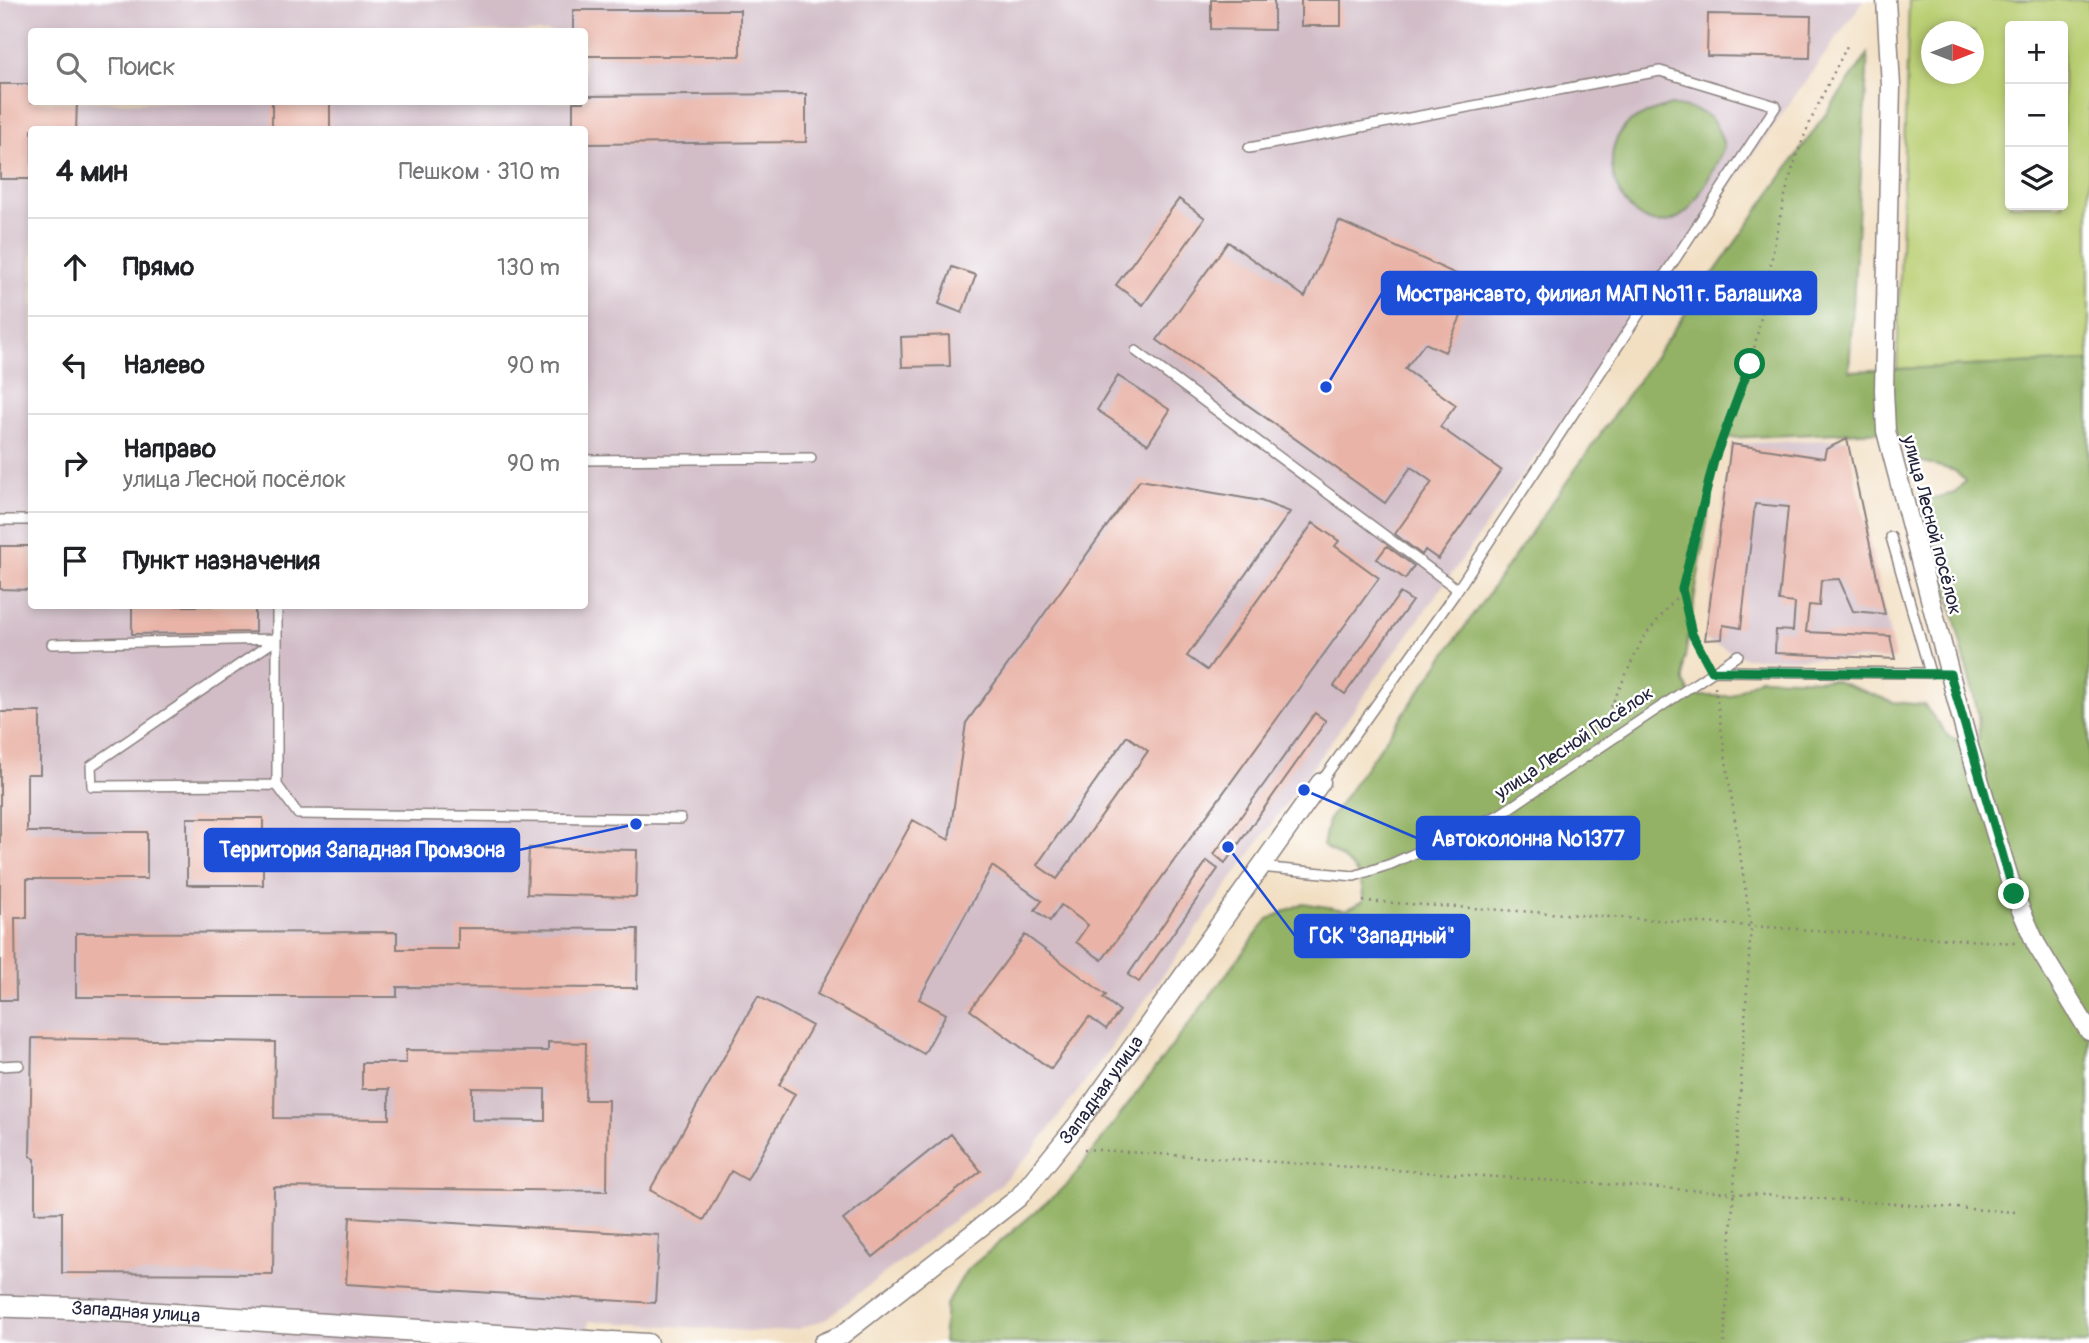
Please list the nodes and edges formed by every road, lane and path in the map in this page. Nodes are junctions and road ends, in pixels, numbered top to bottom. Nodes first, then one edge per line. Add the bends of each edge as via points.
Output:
1 (1886, 0) edge
2 (1849, 42) dead end
3 (1249, 148) dead end
4 (1136, 351) dead end
5 (811, 458) dead end
6 (588, 460) edge
7 (0, 520) edge
8 (28, 520) edge
9 (1891, 537) dead end
10 (1457, 589) junction
11 (1682, 589) junction
12 (277, 609) edge
13 (277, 639) junction
14 (52, 644) dead end
15 (1738, 655) dead end
16 (1712, 671) junction
17 (1930, 673) junction
18 (1950, 674) junction
19 (1566, 755) dead end
20 (1321, 782) joint
21 (277, 785) junction
22 (681, 819) dead end
23 (1261, 867) junction
24 (1363, 901) dead end
25 (1751, 927) junction
26 (2036, 944) junction
27 (2089, 1031) edge
28 (19, 1065) dead end
29 (0, 1066) edge
30 (1084, 1149) dead end
31 (1732, 1193) junction
32 (2015, 1212) dead end
33 (0, 1306) edge
34 (612, 1342) edge
35 (648, 1343) edge
36 (823, 1343) edge
37 (1724, 1343) edge

1 - 18 street, улица Лесной посёлок via 1891,86 1886,431
2 - 11 path via 1801,144 1770,258 1750,364 1714,461
3 - 10 lane via 1660,71 1776,106
4 - 10 lane
5 - 6 lane
7 - 8 lane
9 - 17 lane
10 - 20 lane
11 - 16 path via 1692,634
11 - 19 path via 1643,638 1606,717
12 - 13 lane
13 - 14 lane
13 - 21 lane
13 - 21 lane via 91,766 92,786
15 - 16 lane, улица Лесной Посёлок
16 - 17 lane
16 - 23 lane, улица Лесной Посёлок via 1499,815 1391,864 1354,876
16 - 25 path
17 - 18 lane
18 - 26 street, улица Лесной посёлок via 2014,894
20 - 23 street, Западная улица
21 - 22 lane via 298,814
23 - 36 street, Западная улица via 1077,1125 1017,1198 842,1335
24 - 25 path
25 - 26 path
25 - 31 path
26 - 27 street, улица Лесной посёлок
28 - 29 lane
30 - 31 path
31 - 32 path
31 - 37 path
33 - 34 street, Западная улица
34 - 35 street, Западная улица

